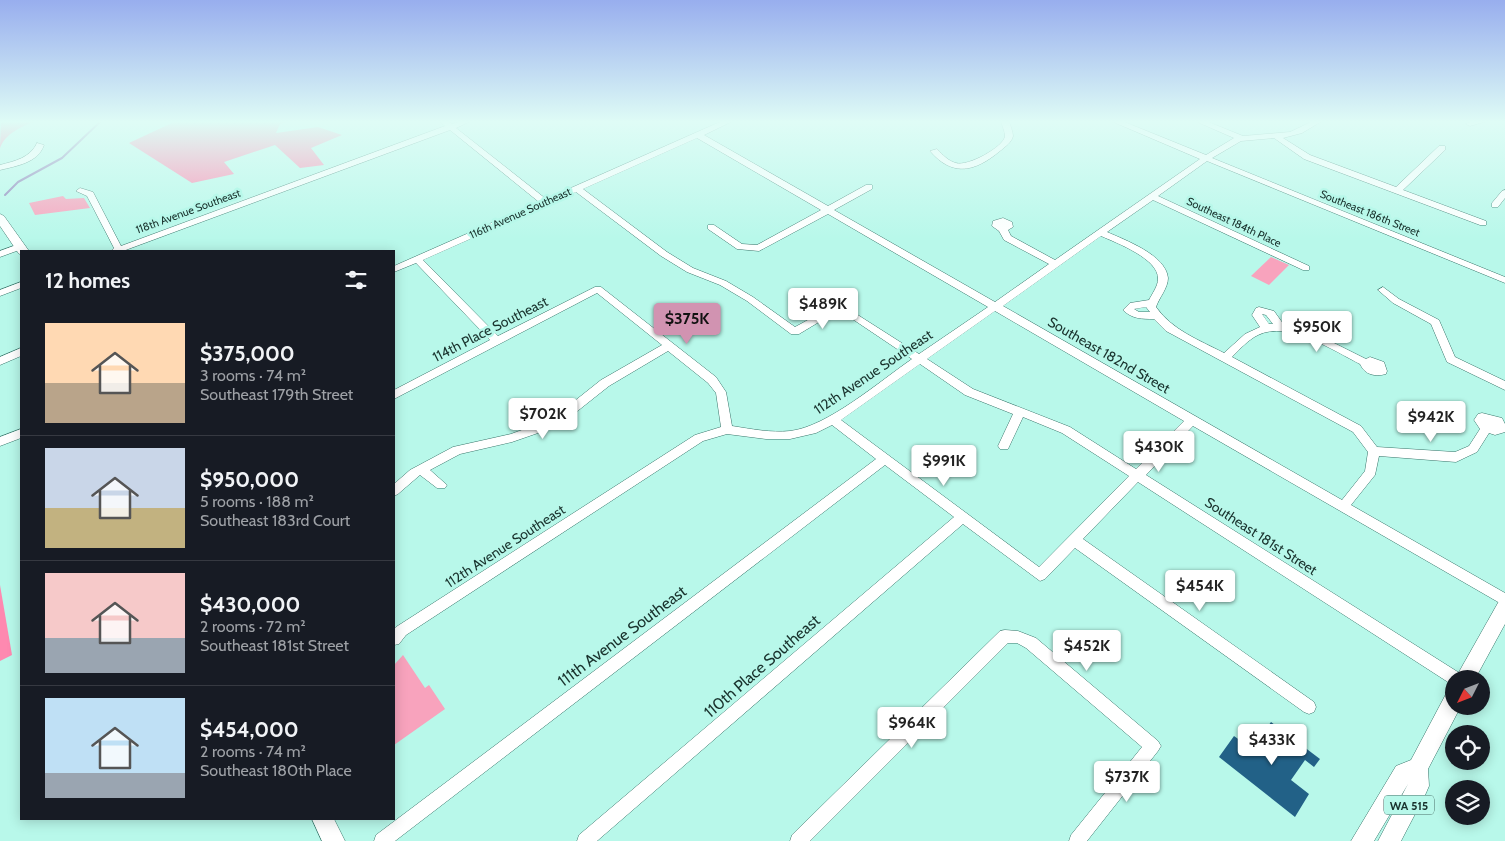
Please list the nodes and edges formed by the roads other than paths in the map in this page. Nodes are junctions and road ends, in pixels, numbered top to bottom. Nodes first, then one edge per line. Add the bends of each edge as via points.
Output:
1 (21, 160) edge
2 (360, 160) edge
3 (492, 160) edge
4 (640, 160) edge
5 (742, 160) edge
6 (943, 160) edge
7 (983, 160) edge
8 (1203, 160) edge
9 (1212, 160) edge
10 (1316, 160) edge
11 (1429, 160) edge
12 (0, 168) edge
13 (869, 187) dead end
14 (577, 188) junction
15 (80, 191) dead end
16 (1397, 191) junction
17 (1505, 193) edge
18 (1153, 197) junction
19 (545, 202) junction
20 (1495, 205) dead end
21 (829, 210) junction
22 (0, 218) edge
23 (1483, 223) dead end
24 (711, 227) dead end
25 (1003, 229) dead end
26 (1102, 233) junction
27 (21, 249) edge
28 (117, 250) edge
29 (0, 254) edge
30 (417, 259) junction
31 (1055, 264) junction
32 (1306, 268) dead end
33 (395, 269) edge
34 (1505, 280) edge
35 (20, 286) edge
36 (1383, 290) dead end
37 (0, 293) edge
38 (1152, 304) junction
39 (996, 306) junction
40 (1157, 316) junction
41 (497, 341) junction
42 (668, 346) junction
43 (20, 352) edge
44 (1224, 358) junction
45 (919, 360) junction
46 (0, 361) edge
47 (1366, 363) dead end
48 (1505, 386) edge
49 (395, 394) edge
50 (542, 404) dead end
51 (1020, 411) junction
52 (555, 418) junction
53 (833, 420) junction
54 (1192, 420) junction
55 (1488, 428) dead end
56 (727, 430) junction
57 (20, 432) edge
58 (0, 442) edge
59 (1004, 446) dead end
60 (1374, 451) junction
61 (884, 459) junction
62 (421, 469) junction
63 (1138, 475) junction
64 (441, 485) dead end
65 (395, 490) edge
66 (1343, 507) junction
67 (962, 518) junction
68 (1074, 540) junction
69 (1505, 600) edge
70 (1505, 607) edge
71 (395, 638) edge
72 (1470, 670) edge
73 (1445, 672) edge
74 (1309, 706) dead end
75 (1446, 715) edge
76 (1418, 768) junction
77 (324, 820) edge
78 (1367, 833) edge
79 (334, 841) edge
80 (382, 841) edge
81 (585, 841) edge
82 (798, 841) edge
83 (1077, 841) edge
84 (1390, 841) edge

1 - 12 street
2 - 28 street, 118th Avenue Southeast
3 - 19 street
4 - 14 street, 116th Avenue Southeast
5 - 21 street, Southeast 182nd Street
6 - 7 street via 968,167
8 - 18 street, 112th Avenue Southeast
9 - 34 street, Southeast 186th Street
10 - 16 street
11 - 16 street
13 - 21 street
14 - 19 street, 116th Avenue Southeast
14 - 45 street, Southeast 181st Street via 664,254 690,270 723,283 795,332 839,306
15 - 28 street via 90,194
16 - 23 street
17 - 20 street
18 - 26 street, 112th Avenue Southeast
18 - 32 street, Southeast 184th Place
19 - 30 street, 116th Avenue Southeast
21 - 24 street via 759,248 740,247
21 - 39 street, Southeast 182nd Street
22 - 27 main road
25 - 31 street via 1008,238
26 - 31 street, 112th Avenue Southeast
26 - 38 street via 1138,250 1158,267 1163,282
27 - 29 street
30 - 33 street, 116th Avenue Southeast
30 - 41 street
31 - 39 street, 112th Avenue Southeast
35 - 37 street
36 - 48 street via 1396,302 1435,322 1451,359
38 - 40 street
38 - 40 street via 1133,305 1128,310 1137,315
39 - 45 street, 112th Avenue Southeast
39 - 54 street, Southeast 182nd Street
40 - 44 street via 1170,329
41 - 42 street, 114th Place Southeast via 598,289
41 - 49 street, 114th Place Southeast
42 - 52 street via 605,383 571,410
42 - 56 street via 712,380 721,392
43 - 46 street
44 - 47 street via 1253,333 1273,328 1301,332
44 - 60 street via 1357,429
45 - 51 street, Southeast 181st Street via 969,392
45 - 53 street, 112th Avenue Southeast
50 - 52 street
51 - 59 street
51 - 63 street, Southeast 181st Street via 1066,430
52 - 62 street via 512,438 456,450
53 - 56 street, 112th Avenue Southeast via 812,430 790,435
53 - 61 street
54 - 63 street
54 - 66 street, Southeast 182nd Street
55 - 60 street via 1473,449 1456,457
56 - 71 street, 112th Avenue Southeast via 699,438 682,448
57 - 58 street
60 - 66 street via 1371,472
61 - 67 street
61 - 80 street, 111th Avenue Southeast
62 - 64 street
62 - 65 street
63 - 68 street
63 - 73 street, Southeast 181st Street
66 - 69 street, Southeast 182nd Street
67 - 68 street via 1040,575
67 - 81 street, 110th Place Southeast
68 - 74 street
70 - 72 main road
75 - 76 main road, WA 515
76 - 78 main road, WA 515 via 1403,773
76 - 84 main road, WA 515 via 1419,786
77 - 79 main road
78 - 84 street
82 - 83 street via 1005,636 1031,643 1153,746

